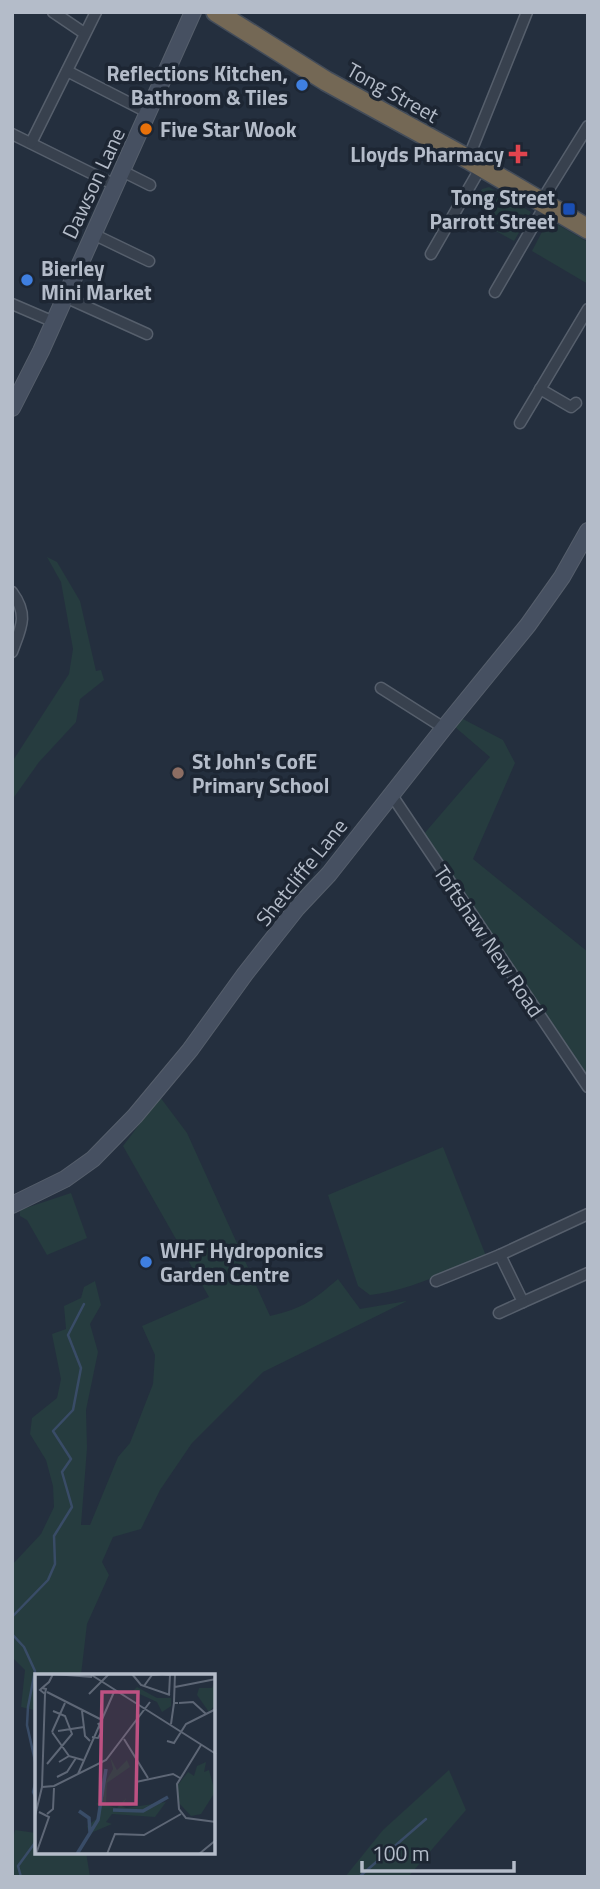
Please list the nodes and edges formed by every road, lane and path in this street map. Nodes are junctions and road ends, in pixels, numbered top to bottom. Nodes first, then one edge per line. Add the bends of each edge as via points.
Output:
1 (53, 12) edge
2 (96, 12) edge
3 (193, 12) edge
4 (216, 12) edge
5 (527, 12) edge
6 (85, 33) junction
7 (67, 71) junction
8 (149, 114) junction
9 (588, 126) edge
10 (12, 134) edge
11 (32, 143) junction
12 (475, 163) junction
13 (119, 178) junction
14 (150, 185) dead end
15 (546, 204) junction
16 (586, 223) edge
17 (93, 234) junction
18 (431, 254) dead end
19 (149, 261) dead end
20 (495, 292) dead end
21 (65, 297) junction
22 (12, 304) edge
23 (588, 309) edge
24 (54, 322) junction
25 (147, 334) dead end
26 (540, 389) junction
27 (576, 403) dead end
28 (12, 408) edge
29 (520, 423) dead end
30 (588, 531) edge
31 (12, 592) edge
32 (12, 652) edge
33 (395, 682) dead end
34 (444, 727) junction
35 (391, 794) junction
36 (588, 1087) edge
37 (12, 1205) edge
38 (588, 1214) edge
39 (500, 1255) junction
40 (588, 1273) edge
41 (436, 1281) dead end
42 (523, 1302) junction
43 (499, 1313) dead end

1 - 6 street
2 - 6 street
3 - 8 street, Dawson Lane
4 - 12 highway, Tong Street via 326,81
5 - 12 street
6 - 7 street
7 - 8 street
7 - 11 street
8 - 13 street, Dawson Lane
9 - 15 street via 547,192
10 - 11 street
11 - 13 street
12 - 15 highway, Tong Street
12 - 18 street
13 - 14 street
13 - 17 street, Dawson Lane
15 - 16 highway, Tong Street
15 - 20 street
17 - 19 street
17 - 21 street, Dawson Lane
21 - 24 street, Dawson Lane
21 - 25 street
22 - 24 street
23 - 26 street
24 - 28 street, Dawson Lane
26 - 27 street via 571,407
26 - 29 street
30 - 34 street, Shetcliffe Lane via 528,625
31 - 32 street via 23,622
33 - 34 street via 385,691
34 - 35 street, Shetcliffe Lane
35 - 36 street, Toftshaw New Road
35 - 37 street, Shetcliffe Lane via 135,1116 93,1159 65,1179
38 - 39 street
39 - 41 street
39 - 42 street
40 - 42 street
42 - 43 street

